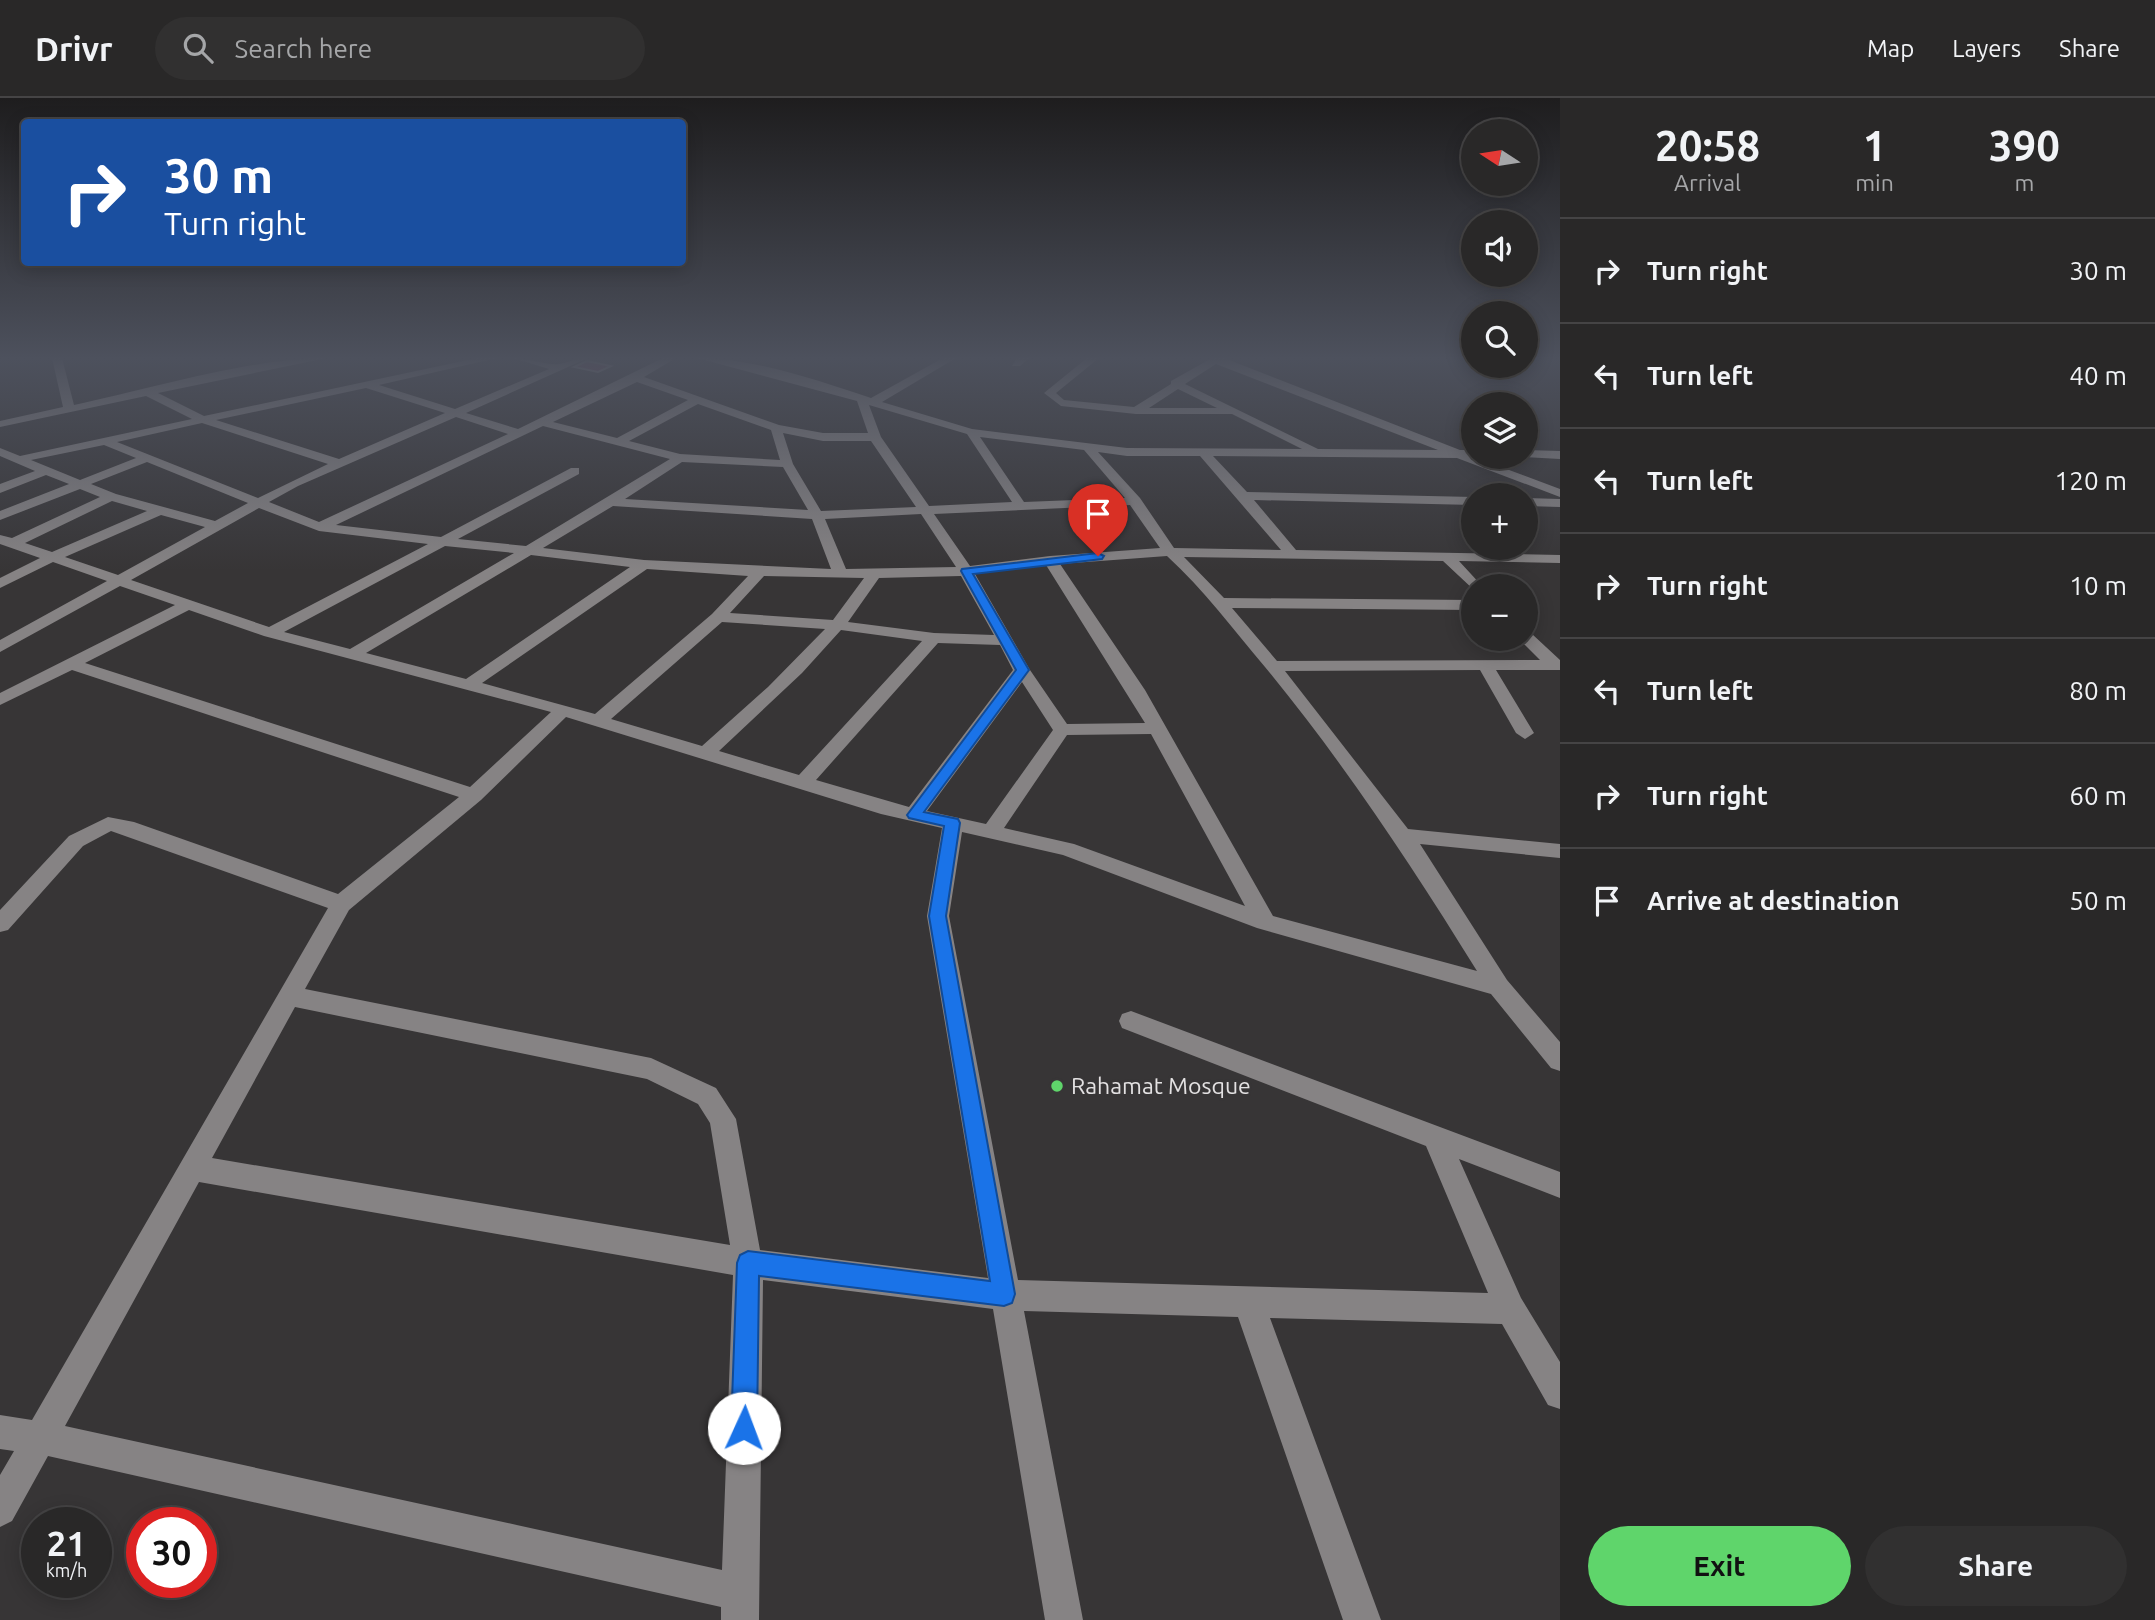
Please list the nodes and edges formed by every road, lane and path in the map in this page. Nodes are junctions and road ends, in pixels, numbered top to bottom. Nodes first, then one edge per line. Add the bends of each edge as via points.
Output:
1 (161, 429) edge
2 (232, 429) edge
3 (417, 429) edge
4 (506, 429) edge
5 (526, 429) edge
6 (568, 429) edge
7 (643, 429) edge
8 (776, 429) edge
9 (781, 429) edge
10 (872, 429) edge
11 (959, 429) edge
12 (1270, 429) edge
13 (1395, 429) edge
14 (971, 432) junction
15 (518, 433) junction
16 (875, 437) junction
17 (105, 441) junction
18 (619, 442) junction
19 (1089, 449) junction
20 (0, 452) edge
21 (1203, 452) junction
22 (1316, 452) junction
23 (1459, 454) junction
24 (1538, 454) edge
25 (1560, 455) edge
26 (146, 458) junction
27 (680, 458) junction
28 (16, 460) junction
29 (339, 463) junction
30 (787, 464) junction
31 (45, 471) junction
32 (575, 471) dead end
33 (79, 484) junction
34 (0, 489) edge
35 (1560, 493) edge
36 (1243, 496) junction
37 (111, 497) junction
38 (1461, 501) edge
39 (611, 502) junction
40 (1135, 502) junction
41 (1538, 502) edge
42 (255, 503) junction
43 (1560, 503) edge
44 (1020, 505) junction
45 (160, 510) junction
46 (925, 510) junction
47 (817, 515) junction
48 (0, 516) edge
49 (217, 526) junction
50 (319, 527) junction
51 (449, 540) junction
52 (7, 541) edge
53 (530, 550) junction
54 (1170, 552) junction
55 (1293, 555) junction
56 (53, 557) junction
57 (1448, 558) junction
58 (1560, 559) edge
59 (1050, 560) junction
60 (644, 564) junction
61 (966, 571) junction
62 (760, 572) junction
63 (839, 572) junction
64 (874, 574) junction
65 (1463, 574) edge
66 (121, 580) junction
67 (0, 584) edge
68 (1219, 603) junction
69 (187, 605) junction
70 (1461, 605) edge
71 (718, 617) junction
72 (837, 625) junction
73 (270, 632) junction
74 (934, 638) junction
75 (1005, 640) junction
76 (1538, 647) edge
77 (0, 648) edge
78 (353, 654) junction
79 (70, 664) junction
80 (1485, 665) junction
81 (1558, 665) edge
82 (1272, 666) junction
83 (1022, 670) junction
84 (468, 685) junction
85 (0, 700) edge
86 (563, 710) junction
87 (598, 721) junction
88 (1157, 728) junction
89 (1062, 730) junction
90 (1525, 733) dead end
91 (706, 754) junction
92 (803, 783) junction
93 (474, 795) junction
94 (914, 815) junction
95 (953, 823) junction
96 (991, 832) junction
97 (1402, 835) junction
98 (1560, 851) edge
99 (341, 904) junction
100 (1265, 922) junction
101 (0, 924) edge
102 (1499, 987) junction
103 (289, 996) junction
104 (1130, 1021) dead end
105 (1560, 1060) edge
106 (1436, 1138) junction
107 (193, 1168) junction
108 (1560, 1185) edge
109 (748, 1263) junction
110 (1004, 1294) junction
111 (1248, 1301) junction
112 (1510, 1309) junction
113 (1560, 1393) edge
114 (0, 1432) edge
115 (43, 1438) junction
116 (0, 1508) edge
117 (740, 1606) edge
118 (1064, 1620) edge
119 (1362, 1620) edge

1 - 17 street
2 - 29 street
3 - 29 street
4 - 15 street
5 - 15 street
6 - 18 street
7 - 18 street
8 - 30 street
9 - 16 street via 822,437
10 - 16 street
11 - 14 street
12 - 22 street
13 - 23 street
14 - 19 street
14 - 44 street
15 - 50 street
16 - 46 street
17 - 26 street
17 - 28 street
18 - 27 street
19 - 21 street
19 - 40 street
20 - 28 street
21 - 22 street
21 - 36 street
22 - 23 street
23 - 35 street
24 - 25 street
26 - 33 street
26 - 42 street
27 - 30 street
27 - 39 street
28 - 31 street
29 - 42 street
30 - 47 street
31 - 33 street
31 - 34 street
32 - 51 street
33 - 37 street
33 - 48 street
36 - 38 street
36 - 55 street
37 - 45 street
37 - 52 street
39 - 47 street
39 - 53 street
40 - 44 street
40 - 54 street
41 - 43 street
42 - 49 street
42 - 50 street
44 - 46 street
45 - 49 street
45 - 56 street
46 - 47 street
46 - 61 street
47 - 63 street
49 - 66 street
50 - 51 street
51 - 53 street
51 - 73 street
52 - 56 street
53 - 60 street
53 - 78 street
54 - 55 street
54 - 59 street
54 - 68 street
55 - 57 street
56 - 66 street
56 - 67 street
57 - 58 street
57 - 65 street
59 - 61 street
59 - 88 street
60 - 62 street
60 - 84 street
61 - 64 street
61 - 75 street
62 - 63 street
62 - 71 street
63 - 64 street
64 - 72 street
66 - 69 street
66 - 77 street
68 - 70 street
68 - 82 street
69 - 73 street
69 - 79 street
71 - 72 street
71 - 87 street
72 - 74 street
72 - 91 street via 812,655
73 - 78 street
74 - 75 street
74 - 92 street
75 - 83 street
76 - 81 street
78 - 84 street
79 - 85 street
79 - 93 street
80 - 81 street
80 - 82 street
80 - 90 street
82 - 97 street
83 - 89 street
83 - 94 street
84 - 86 street
86 - 87 street
86 - 93 street
87 - 91 street
88 - 89 street
88 - 100 street
89 - 96 street
91 - 92 street
92 - 94 street
93 - 99 street
94 - 95 street
95 - 96 street
95 - 110 street via 938,916
96 - 100 street via 1066,849
97 - 98 street
97 - 102 street
99 - 101 street via 108,824 76,841
99 - 103 street
100 - 102 street
102 - 105 street
103 - 107 street
103 - 109 street via 651,1069 707,1097 723,1119
104 - 106 street
106 - 108 street
106 - 112 street
107 - 109 street
107 - 115 street
109 - 110 street
109 - 117 street
110 - 111 street
110 - 118 street
111 - 112 street
111 - 119 street
112 - 113 street
114 - 115 street
115 - 116 street
115 - 117 street

